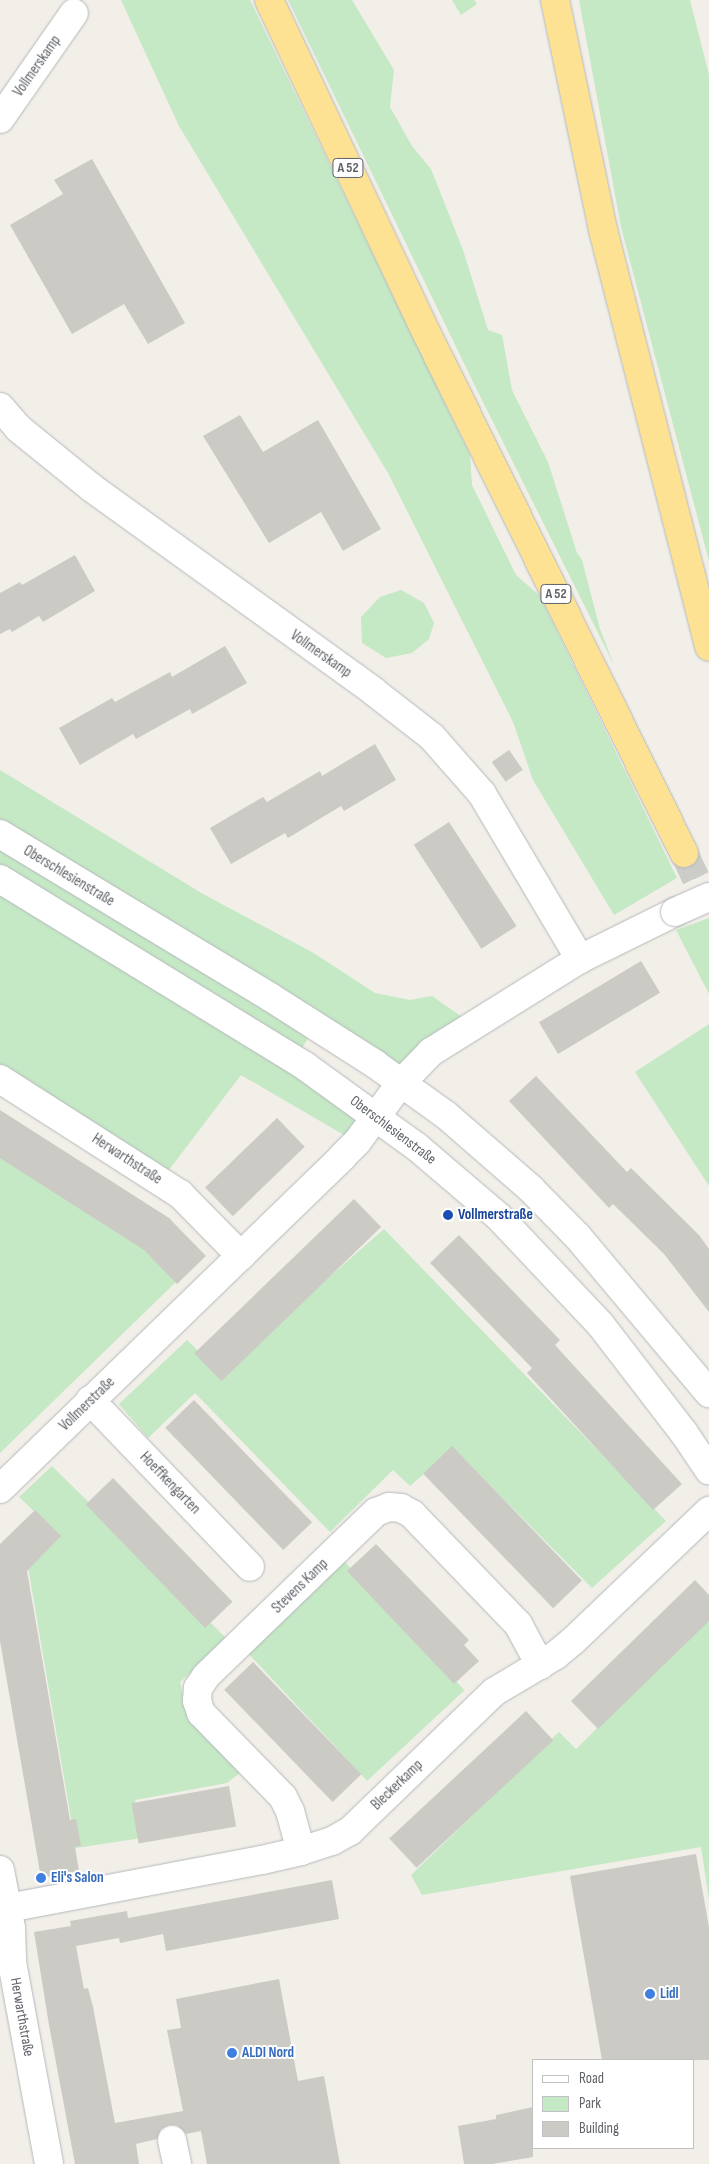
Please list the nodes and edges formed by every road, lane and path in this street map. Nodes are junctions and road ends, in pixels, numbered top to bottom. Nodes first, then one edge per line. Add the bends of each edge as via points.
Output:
1 (269, 0) edge
2 (554, 0) edge
3 (74, 13) dead end
4 (0, 118) edge
5 (0, 407) edge
6 (709, 647) edge
7 (0, 834) edge
8 (684, 853) tunnel mouth
9 (0, 879) edge
10 (709, 897) edge
11 (580, 959) junction
12 (0, 1079) edge
13 (401, 1083) junction
14 (376, 1115) junction
15 (241, 1256) junction
16 (709, 1393) edge
17 (90, 1400) junction
18 (709, 1470) edge
19 (0, 1489) edge
20 (709, 1510) edge
21 (250, 1567) dead end
22 (540, 1665) junction
23 (301, 1851) junction
24 (0, 1870) edge
25 (8, 1908) junction
26 (6, 1963) edge
27 (49, 2164) edge

1 - 8 highway, A 52 via 432,345
2 - 6 highway via 603,230
3 - 4 street, Vollmerskamp
5 - 11 street, Vollmerskamp via 18,428 92,488 432,737 482,794
7 - 13 street, Oberschlesienstraße via 270,997
9 - 14 street, Oberschlesienstraße via 305,1066
10 - 11 street, Vollmerstraße, bridge
11 - 13 street, Vollmerstraße via 441,1044
12 - 15 street, Herwarthstraße via 180,1194
13 - 14 street, Vollmerstraße
13 - 16 street, Oberschlesienstraße via 477,1140 538,1196 578,1237
14 - 15 street, Vollmerstraße via 357,1142
14 - 18 street, Oberschlesienstraße via 469,1190 539,1256 600,1324
15 - 17 street, Vollmerstraße
17 - 19 street, Vollmerstraße
17 - 21 street, Hoeffkengarten
20 - 22 street, Bleckerkamp via 574,1640
22 - 23 street, Bleckerkamp via 494,1692 350,1830 332,1841
22 - 23 street, Stevens Kamp via 518,1624 412,1514 401,1508 388,1507 376,1512 206,1676 198,1688 197,1701 201,1713 283,1797
23 - 25 street, Bleckerkamp
24 - 25 street, Herwarthstraße
25 - 26 street, Herwarthstraße
26 - 27 street, Herwarthstraße

